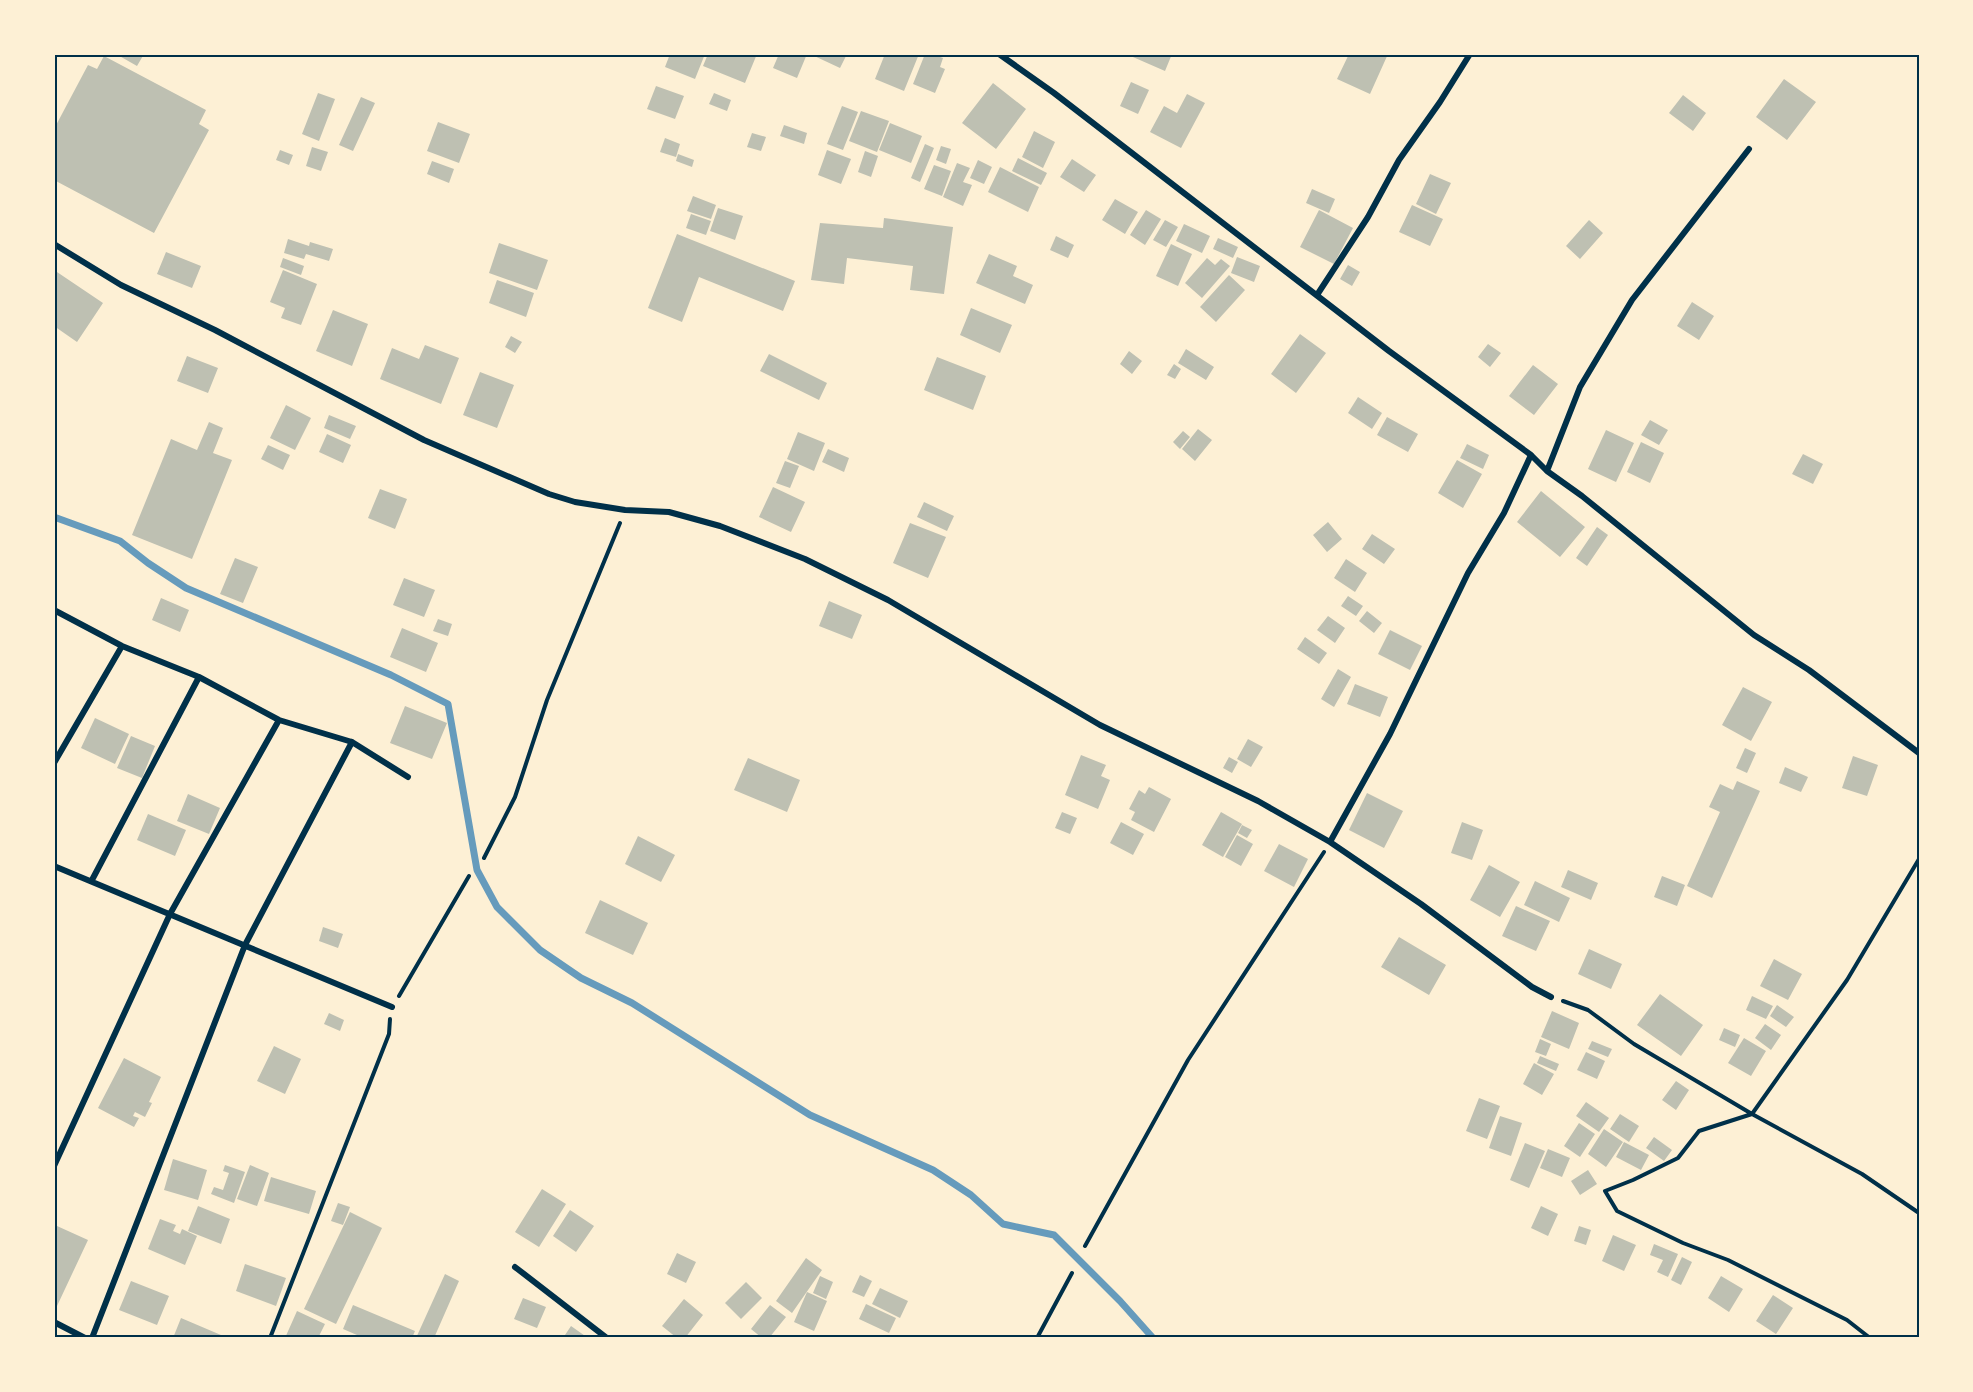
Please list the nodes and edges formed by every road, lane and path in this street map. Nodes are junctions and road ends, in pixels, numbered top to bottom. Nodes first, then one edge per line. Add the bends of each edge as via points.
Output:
1 (999, 54) edge
2 (1470, 54) edge
3 (1749, 149) dead end
4 (54, 244) edge
5 (1317, 295) junction
6 (1531, 455) junction
7 (1547, 471) junction
8 (625, 510) junction
9 (54, 610) edge
10 (122, 646) junction
11 (199, 677) junction
12 (279, 720) junction
13 (352, 742) junction
14 (1919, 753) edge
15 (54, 763) edge
16 (408, 777) dead end
17 (1330, 842) junction
18 (484, 858) dead end
19 (1919, 859) edge
20 (54, 866) edge
21 (469, 876) dead end
22 (92, 880) junction
23 (170, 914) junction
24 (245, 945) junction
25 (1551, 997) joint
26 (392, 1007) junction
27 (1752, 1114) junction
28 (54, 1166) edge
29 (1919, 1213) edge
30 (1085, 1246) dead end
31 (514, 1267) dead end
32 (1071, 1273) dead end
33 (54, 1322) edge
34 (85, 1338) edge
35 (92, 1338) edge
36 (270, 1338) edge
37 (607, 1338) edge
38 (1037, 1338) edge
39 (1870, 1338) edge

1 - 5 street
2 - 5 street via 1399,160 1368,217
3 - 7 street via 1632,300 1580,387
4 - 8 street via 121,285 424,440 549,494
5 - 6 street
6 - 7 street
6 - 17 street via 1390,734
7 - 14 street via 1754,635 1809,670
8 - 17 street via 682,514 805,559 919,617 1100,725 1258,801
8 - 18 path via 547,700 515,797
9 - 10 street
10 - 11 street
10 - 15 street
11 - 12 street
11 - 22 street
12 - 13 street
12 - 23 street
13 - 16 street
13 - 24 street
17 - 25 street
17 - 30 path via 1188,1060
19 - 27 path via 1847,980
20 - 22 street
21 - 26 path
22 - 23 street
23 - 24 street
23 - 28 street
24 - 26 street
24 - 35 street
25 - 27 path via 1588,1010 1634,1044
26 - 36 path via 389,1034
27 - 29 path via 1862,1174
27 - 39 path via 1699,1131 1678,1158 1605,1191 1617,1211 1728,1260 1847,1320
31 - 37 street
32 - 38 path
33 - 34 street

